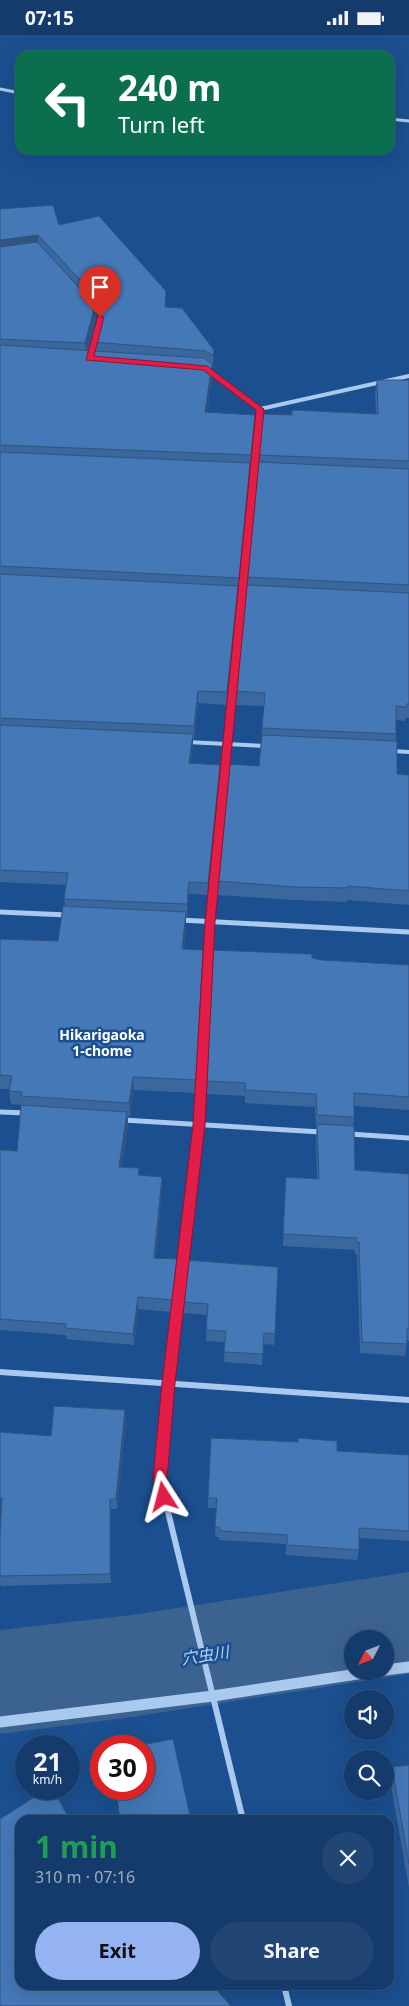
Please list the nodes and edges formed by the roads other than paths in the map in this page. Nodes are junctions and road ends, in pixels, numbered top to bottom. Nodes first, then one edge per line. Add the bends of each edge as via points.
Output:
1 (0, 89) edge
2 (15, 92) edge
3 (395, 120) edge
4 (409, 121) edge
5 (205, 367) edge
6 (409, 376) edge
7 (260, 409) junction
8 (244, 473) edge
9 (253, 473) junction
10 (263, 473) edge
11 (233, 595) edge
12 (242, 595) junction
13 (252, 596) edge
14 (178, 742) edge
15 (228, 744) junction
16 (275, 746) edge
17 (390, 751) edge
18 (409, 752) edge
19 (0, 911) edge
20 (76, 915) edge
21 (172, 920) edge
22 (210, 922) junction
23 (409, 933) edge
24 (0, 1111) edge
25 (30, 1113) edge
26 (120, 1119) edge
27 (199, 1125) junction
28 (333, 1133) edge
29 (342, 1134) edge
30 (409, 1138) edge
31 (0, 1372) edge
32 (168, 1383) junction
33 (409, 1400) edge
34 (409, 1667) edge
35 (394, 1669) edge
36 (344, 1676) edge
37 (212, 1696) junction
38 (0, 1722) edge
39 (242, 1815) edge
40 (285, 1990) edge
41 (289, 2006) edge

1 - 2 street
3 - 4 street
5 - 7 street
6 - 7 street
7 - 9 street
8 - 9 street
9 - 10 street
9 - 12 street
11 - 12 street
12 - 13 street
12 - 15 street
14 - 15 street
15 - 16 street
15 - 22 street
17 - 18 street
19 - 20 street
21 - 22 street
22 - 23 street
22 - 27 street
24 - 25 street
26 - 27 street
27 - 28 street
27 - 32 street
29 - 30 street
31 - 32 street
32 - 33 street
32 - 37 street via 160,1479
34 - 35 street
36 - 37 street
37 - 38 street
37 - 39 street
40 - 41 street

